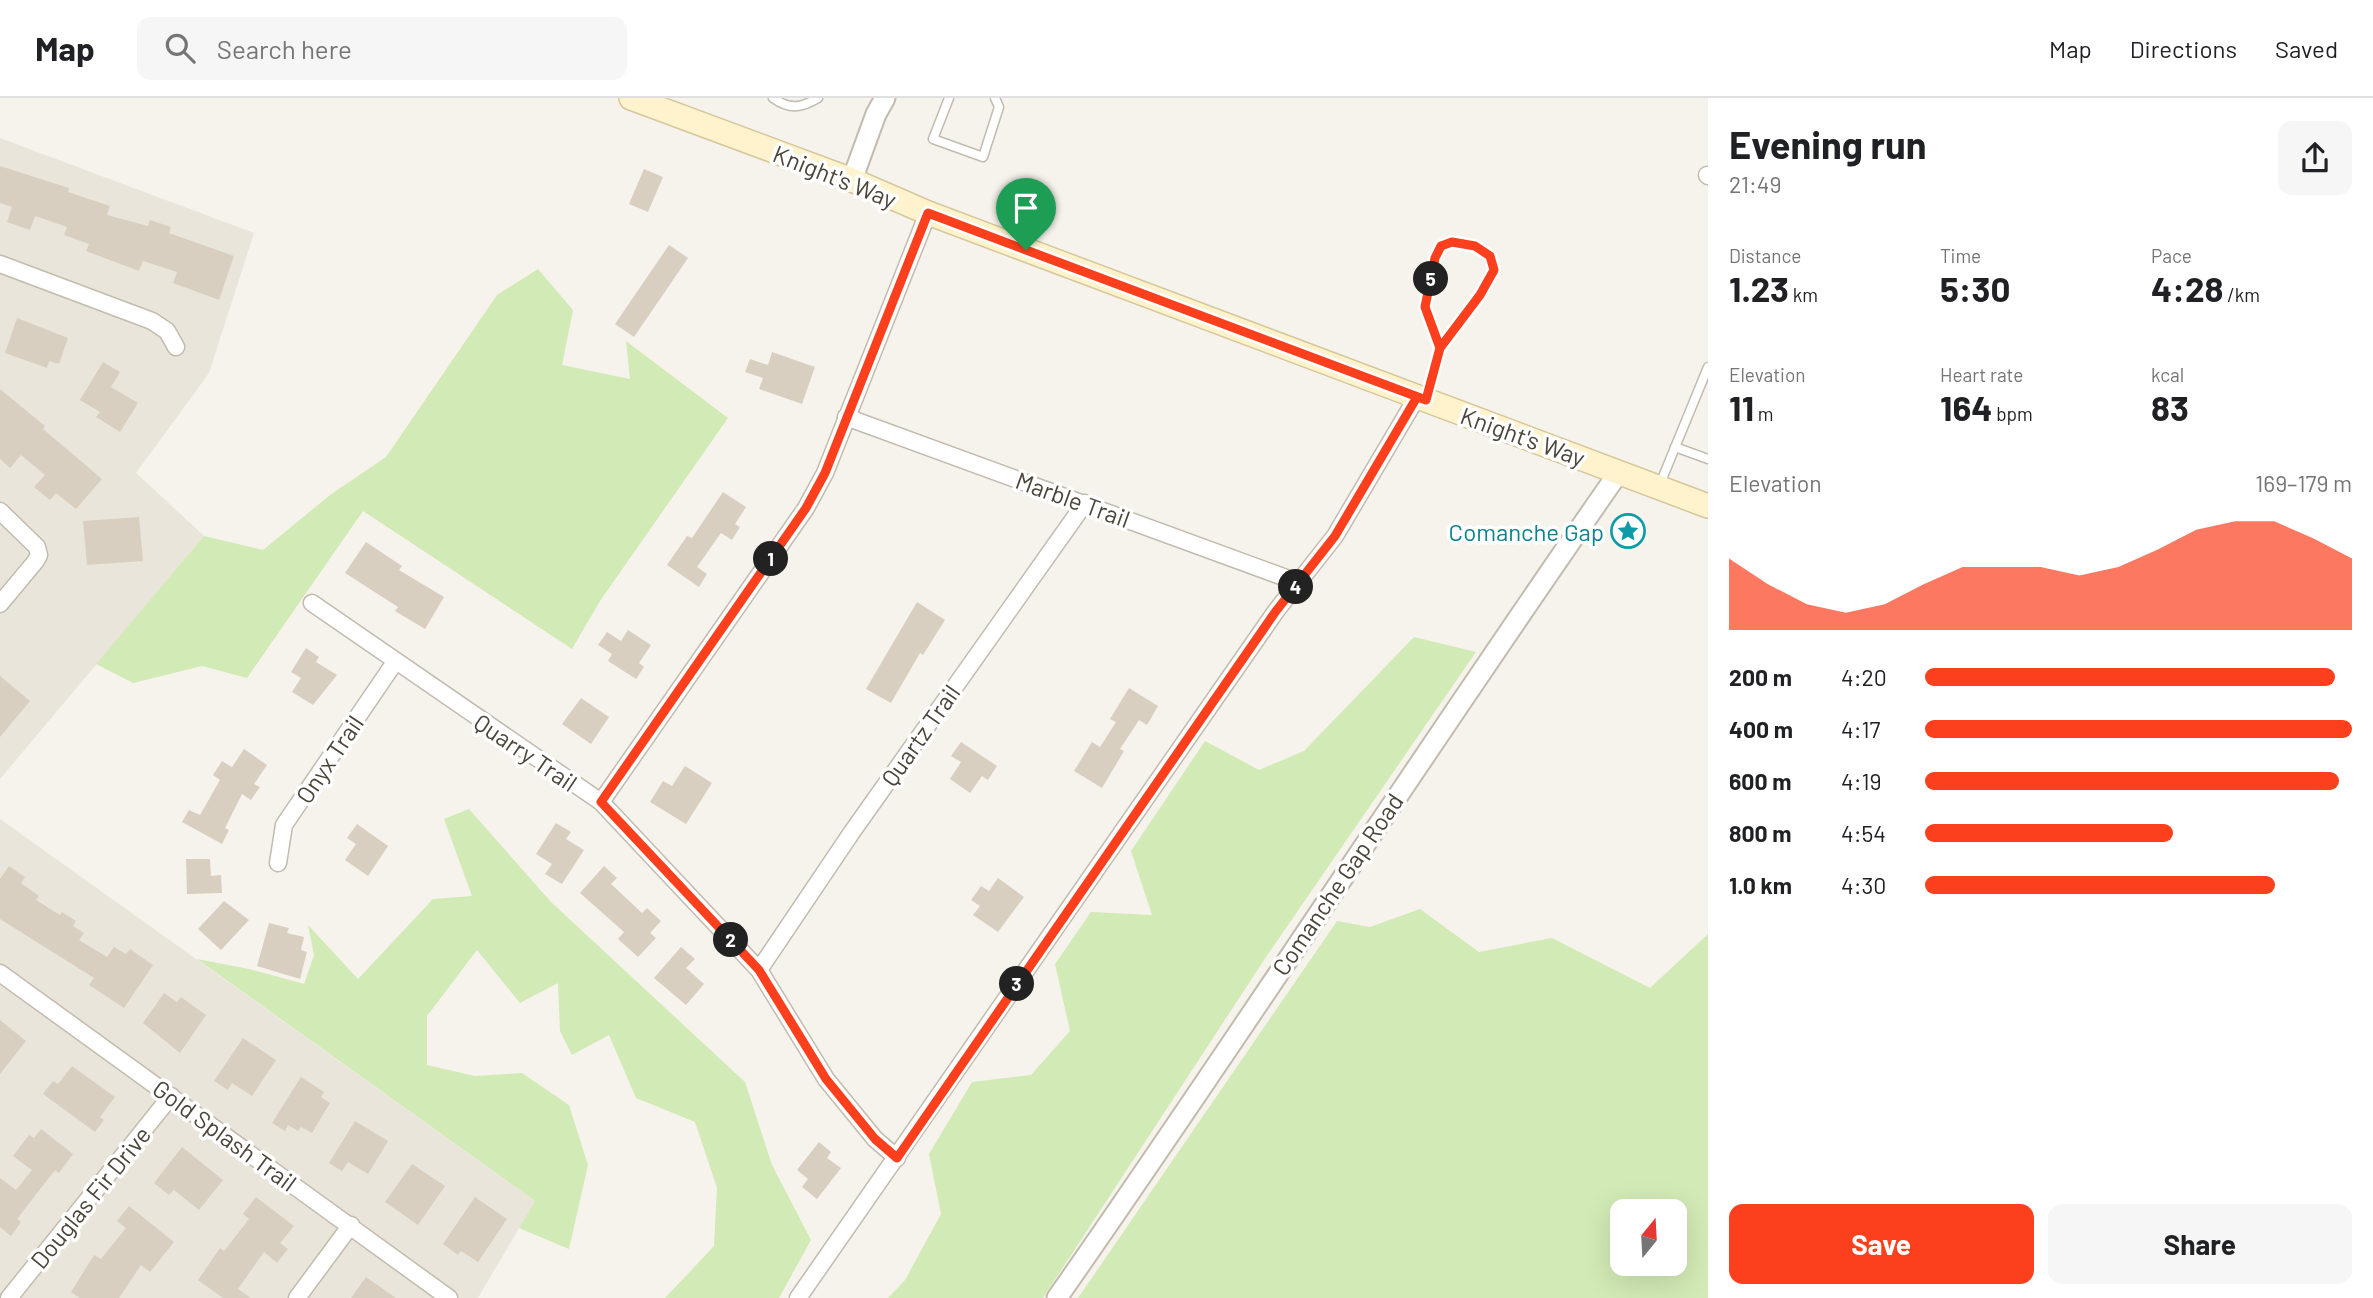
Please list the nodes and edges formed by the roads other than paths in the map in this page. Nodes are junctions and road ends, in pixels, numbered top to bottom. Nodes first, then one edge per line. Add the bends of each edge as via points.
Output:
1 (631, 98) edge
2 (773, 98) edge
3 (818, 98) edge
4 (885, 98) edge
5 (949, 98) edge
6 (995, 98) edge
7 (852, 180) junction
8 (928, 213) junction
9 (0, 264) edge
10 (176, 347) dead end
11 (1440, 348) junction
12 (1708, 367) edge
13 (1422, 398) junction
14 (846, 417) junction
15 (1675, 447) junction
16 (1708, 459) edge
17 (1619, 471) junction
18 (1658, 487) junction
19 (1085, 503) junction
20 (1708, 506) edge
21 (0, 511) edge
22 (1300, 583) junction
23 (312, 603) dead end
24 (0, 604) edge
25 (395, 662) junction
26 (601, 802) junction
27 (278, 863) dead end
28 (759, 970) junction
29 (0, 973) edge
30 (170, 1096) junction
31 (897, 1158) junction
32 (351, 1225) junction
33 (9, 1298) edge
34 (297, 1298) edge
35 (449, 1298) edge
36 (798, 1298) edge
37 (1057, 1298) edge

1 - 7 main road, Knight's Way
2 - 3 lane via 798,108
4 - 7 street
5 - 6 lane via 933,139 983,157 999,107
7 - 8 main road, Knight's Way
8 - 13 main road, Knight's Way
8 - 14 street
9 - 10 street via 152,321 167,331
11 - 11 lane via 1494,270 1490,256 1475,246 1452,242 1441,246 1435,258 1425,307
11 - 13 lane
12 - 15 lane
13 - 17 main road, Knight's Way
13 - 22 street
14 - 19 street, Marble Trail
14 - 26 street via 806,508
15 - 16 lane
15 - 18 lane
17 - 18 main road, Knight's Way
17 - 37 street, Comanche Gap Road
18 - 20 main road, Knight's Way
19 - 22 street, Marble Trail
19 - 28 street, Quartz Trail
21 - 24 street via 37,547 38,555
22 - 31 street via 1276,611
23 - 25 street, Quarry Trail
25 - 26 street, Quarry Trail
25 - 27 street, Onyx Trail via 284,825
26 - 28 street, Quarry Trail
28 - 31 street, Quarry Trail via 826,1079 867,1131
29 - 30 street, Gold Splash Trail
30 - 32 street, Gold Splash Trail
30 - 33 street, Douglas Fir Drive
31 - 36 street
32 - 34 street
32 - 35 street, Gold Splash Trail

